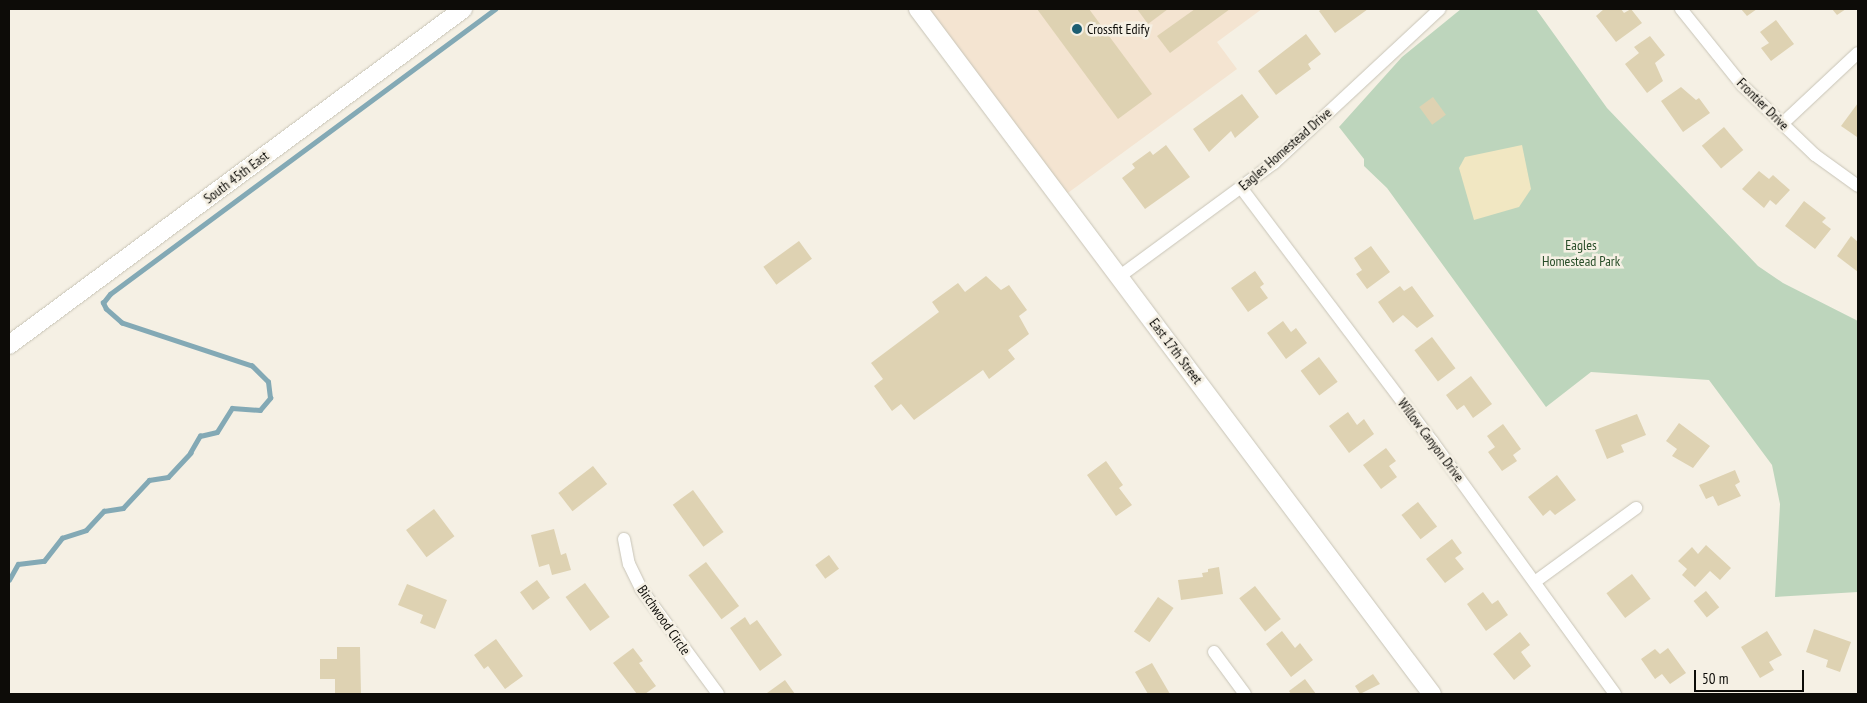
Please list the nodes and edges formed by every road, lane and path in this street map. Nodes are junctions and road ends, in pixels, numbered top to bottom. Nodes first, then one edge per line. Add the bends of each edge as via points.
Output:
1 (463, 9) edge
2 (918, 9) edge
3 (1440, 9) edge
4 (1681, 9) edge
5 (1858, 53) edge
6 (1782, 124) junction
7 (1858, 186) edge
8 (1242, 189) junction
9 (1120, 276) junction
10 (9, 345) edge
11 (1636, 508) dead end
12 (624, 539) dead end
13 (1536, 581) junction
14 (1214, 652) dead end
15 (1610, 692) edge
16 (718, 694) edge
17 (1245, 694) edge
18 (1432, 694) edge

1 - 10 main road, South 45th East
2 - 9 main road, East 17th Street
3 - 8 street, Eagles Homestead Drive
4 - 6 street, Frontier Drive via 1712,50
5 - 6 street
6 - 7 street, Frontier Drive
8 - 9 street, Eagles Homestead Drive
8 - 13 street, Willow Canyon Drive
9 - 18 main road, East 17th Street
11 - 13 street
12 - 16 street, Birchwood Circle via 629,564 641,589
13 - 15 street, Willow Canyon Drive
14 - 17 street

